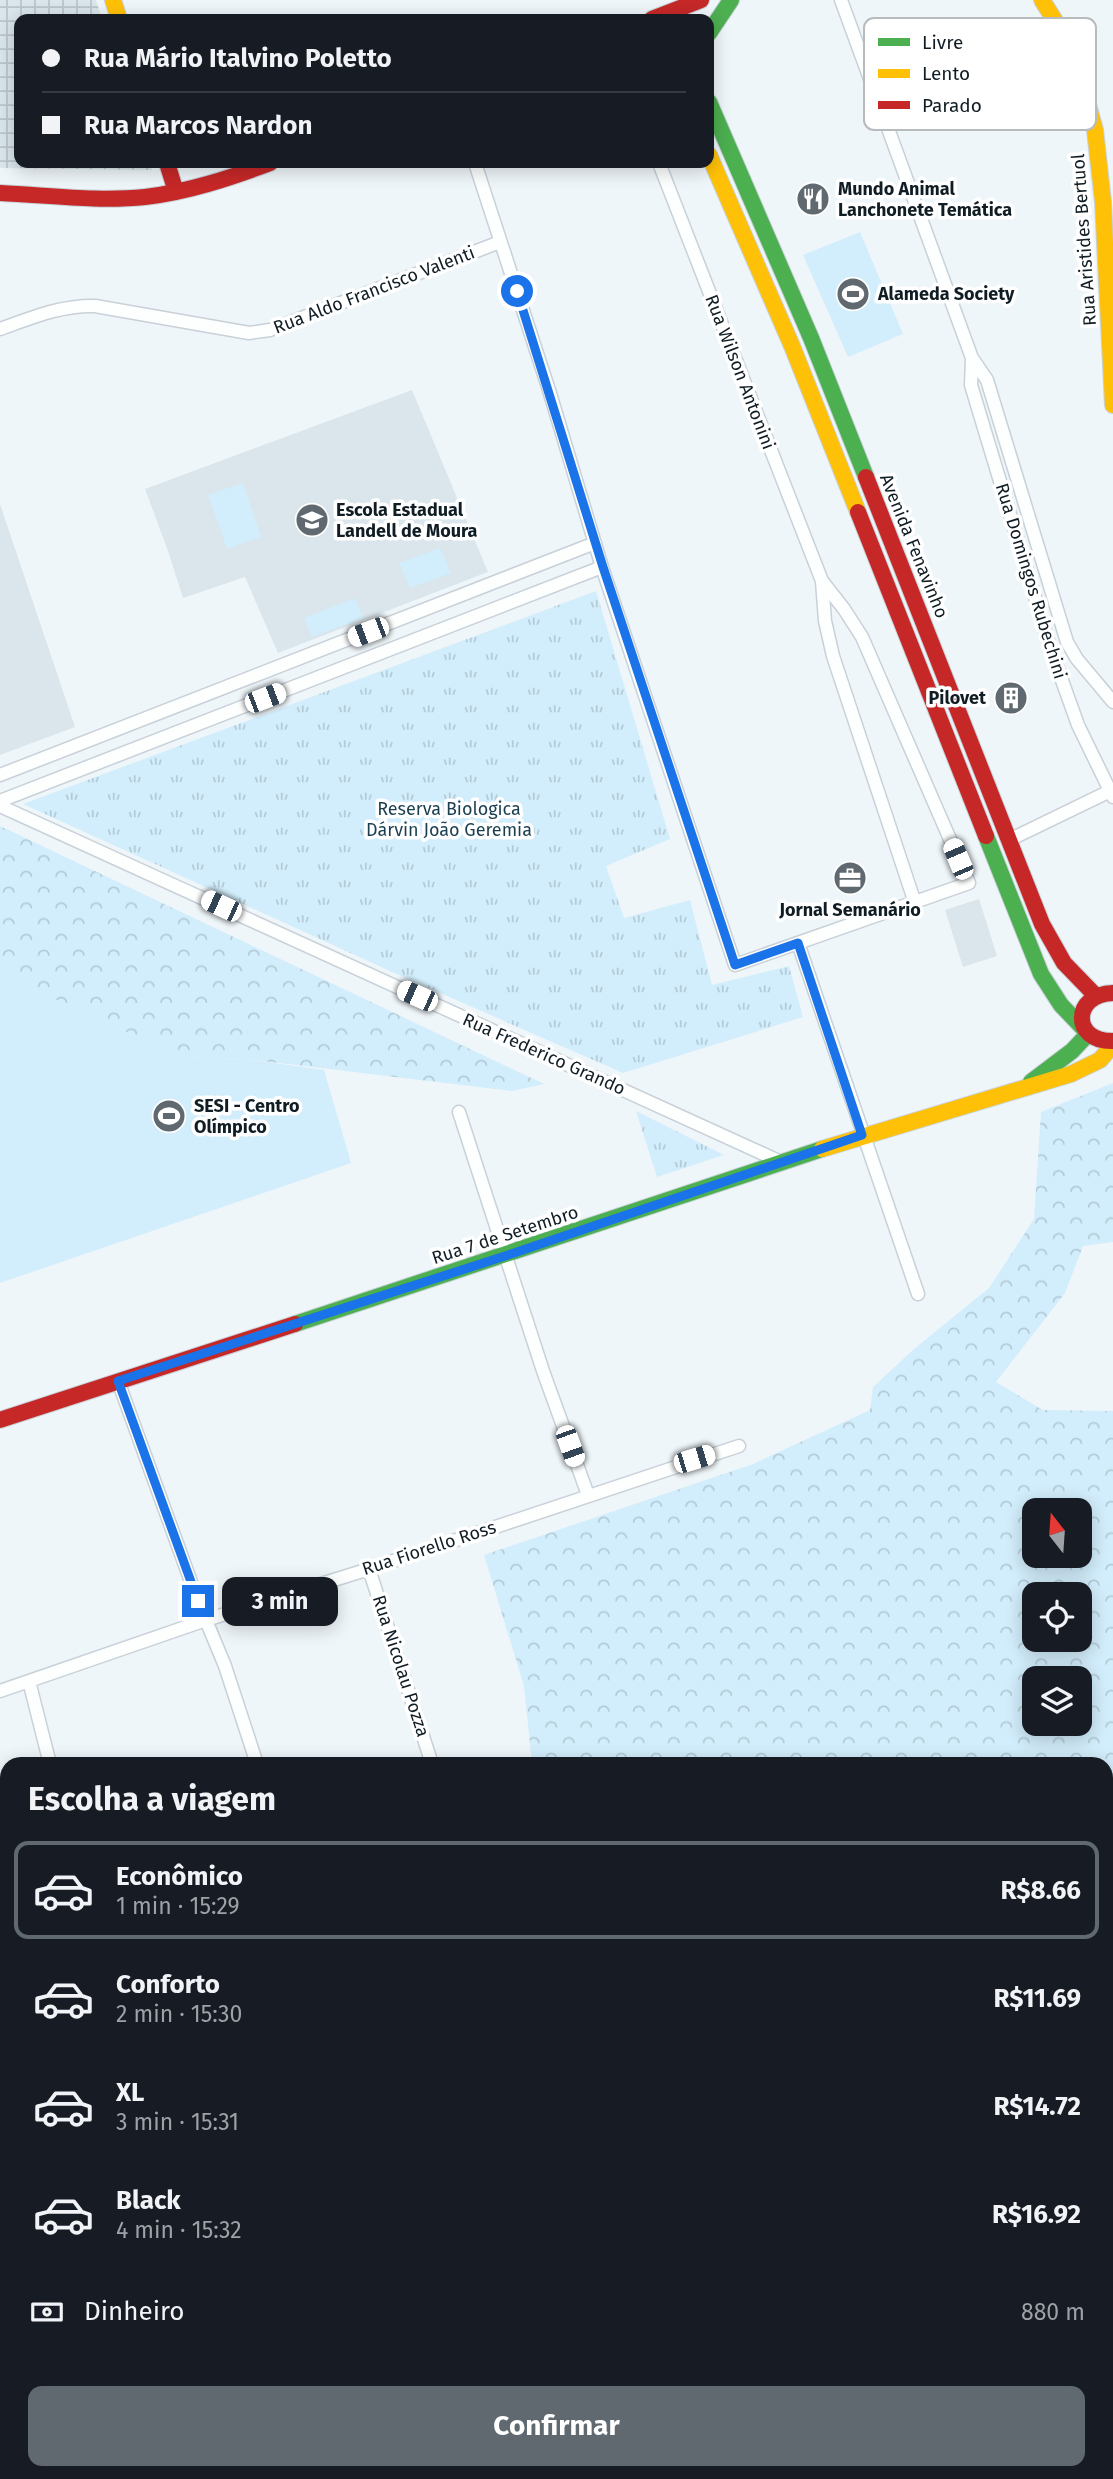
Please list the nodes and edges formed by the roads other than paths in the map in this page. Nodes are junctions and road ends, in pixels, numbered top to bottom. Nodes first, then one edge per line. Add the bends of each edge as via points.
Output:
1 (701, 0) edge
2 (731, 0) edge
3 (841, 0) edge
4 (1042, 0) edge
5 (676, 14) edge
6 (1054, 18) edge
7 (714, 26) edge
8 (864, 63) edge
9 (714, 126) edge
10 (889, 130) edge
11 (1094, 130) edge
12 (714, 167) edge
13 (169, 168) edge
14 (256, 168) edge
15 (477, 168) edge
16 (661, 168) edge
17 (176, 192) junction
18 (0, 193) edge
19 (764, 231) junction
20 (745, 239) junction
21 (500, 242) junction
22 (0, 330) edge
23 (811, 338) junction
24 (792, 346) junction
25 (972, 358) junction
26 (1113, 405) edge
27 (854, 446) junction
28 (835, 453) junction
29 (595, 543) junction
30 (896, 552) junction
31 (877, 560) junction
32 (603, 567) junction
33 (822, 581) junction
34 (318, 651) junction
35 (941, 664) junction
36 (921, 671) junction
37 (327, 674) junction
38 (234, 684) junction
39 (1113, 702) edge
40 (245, 706) junction
41 (0, 775) edge
42 (1112, 794) edge
43 (0, 804) edge
44 (1009, 839) junction
45 (1025, 880) junction
46 (1007, 887) junction
47 (915, 903) junction
48 (798, 943) junction
49 (1107, 991) edge
50 (1086, 1031) junction
51 (1113, 1043) edge
52 (1024, 1088) junction
53 (459, 1112) dead end
54 (862, 1135) junction
55 (781, 1162) junction
56 (505, 1256) junction
57 (918, 1294) dead end
58 (118, 1381) junction
59 (0, 1420) edge
60 (739, 1446) dead end
61 (588, 1495) junction
62 (369, 1569) junction
63 (206, 1620) junction
64 (29, 1681) junction
65 (0, 1691) edge
66 (48, 1757) edge
67 (255, 1757) edge
68 (430, 1757) edge

1 - 5 street
2 - 7 street
3 - 8 street, Rua Domingos Rubechini
4 - 6 street, Rua Aristides Bertuol
9 - 19 street, Avenida Fenavinho
10 - 25 street, Rua Domingos Rubechini
11 - 26 street, Rua Aristides Bertuol via 1103,194
12 - 20 street
13 - 17 street
14 - 17 street
15 - 21 street
16 - 33 street, Rua Wilson Antonini
17 - 18 street via 133,197
19 - 20 street
19 - 23 street, Avenida Fenavinho
20 - 24 street
21 - 22 street, Rua Aldo Francisco Valenti via 270,330 249,333 75,306
21 - 29 street
23 - 24 street
23 - 27 street, Avenida Fenavinho
24 - 28 street
25 - 39 street, Rua Domingos Rubechini via 987,380 1066,642
25 - 42 street, Rua Domingos Rubechini via 971,385 1051,648 1078,725
27 - 28 street
27 - 30 street, Avenida Fenavinho
28 - 31 street
29 - 32 street
29 - 34 street
30 - 31 street
30 - 35 street, Avenida Fenavinho
31 - 36 street
32 - 37 street
32 - 48 street via 735,965
33 - 47 street, Rua Wilson Antonini via 833,656
33 - 47 street, Rua Wilson Antonini via 862,637 969,883
34 - 37 street
34 - 38 street
35 - 36 street
35 - 44 street, Avenida Fenavinho
36 - 46 street
37 - 40 street
38 - 40 street
38 - 41 street
40 - 43 street
42 - 44 street
43 - 55 street, Rua Frederico Grando
44 - 45 street, Avenida Fenavinho
45 - 46 street
45 - 49 street, Avenida Fenavinho via 1054,950 1068,971
46 - 50 street via 1041,974 1061,1005
47 - 48 street
48 - 54 street
49 - 50 street via 1084,1005 1081,1021
50 - 51 street
50 - 52 street, Rua 7 de Setembro via 1072,1051
51 - 52 street, Rua 7 de Setembro via 1097,1064
52 - 54 street, Rua 7 de Setembro
53 - 56 street
54 - 55 street, Rua 7 de Setembro
54 - 57 street
55 - 56 street, Rua 7 de Setembro
56 - 58 street, Rua 7 de Setembro
56 - 61 street
58 - 59 street, Rua 7 de Setembro
58 - 63 street
60 - 61 street, Rua Fiorello Ross
61 - 62 street, Rua Fiorello Ross
62 - 63 street, Rua Fiorello Ross
62 - 68 street, Rua Nicolau Pozza
63 - 64 street, Rua Fiorello Ross
63 - 67 street
64 - 65 street, Rua Fiorello Ross
64 - 66 street

